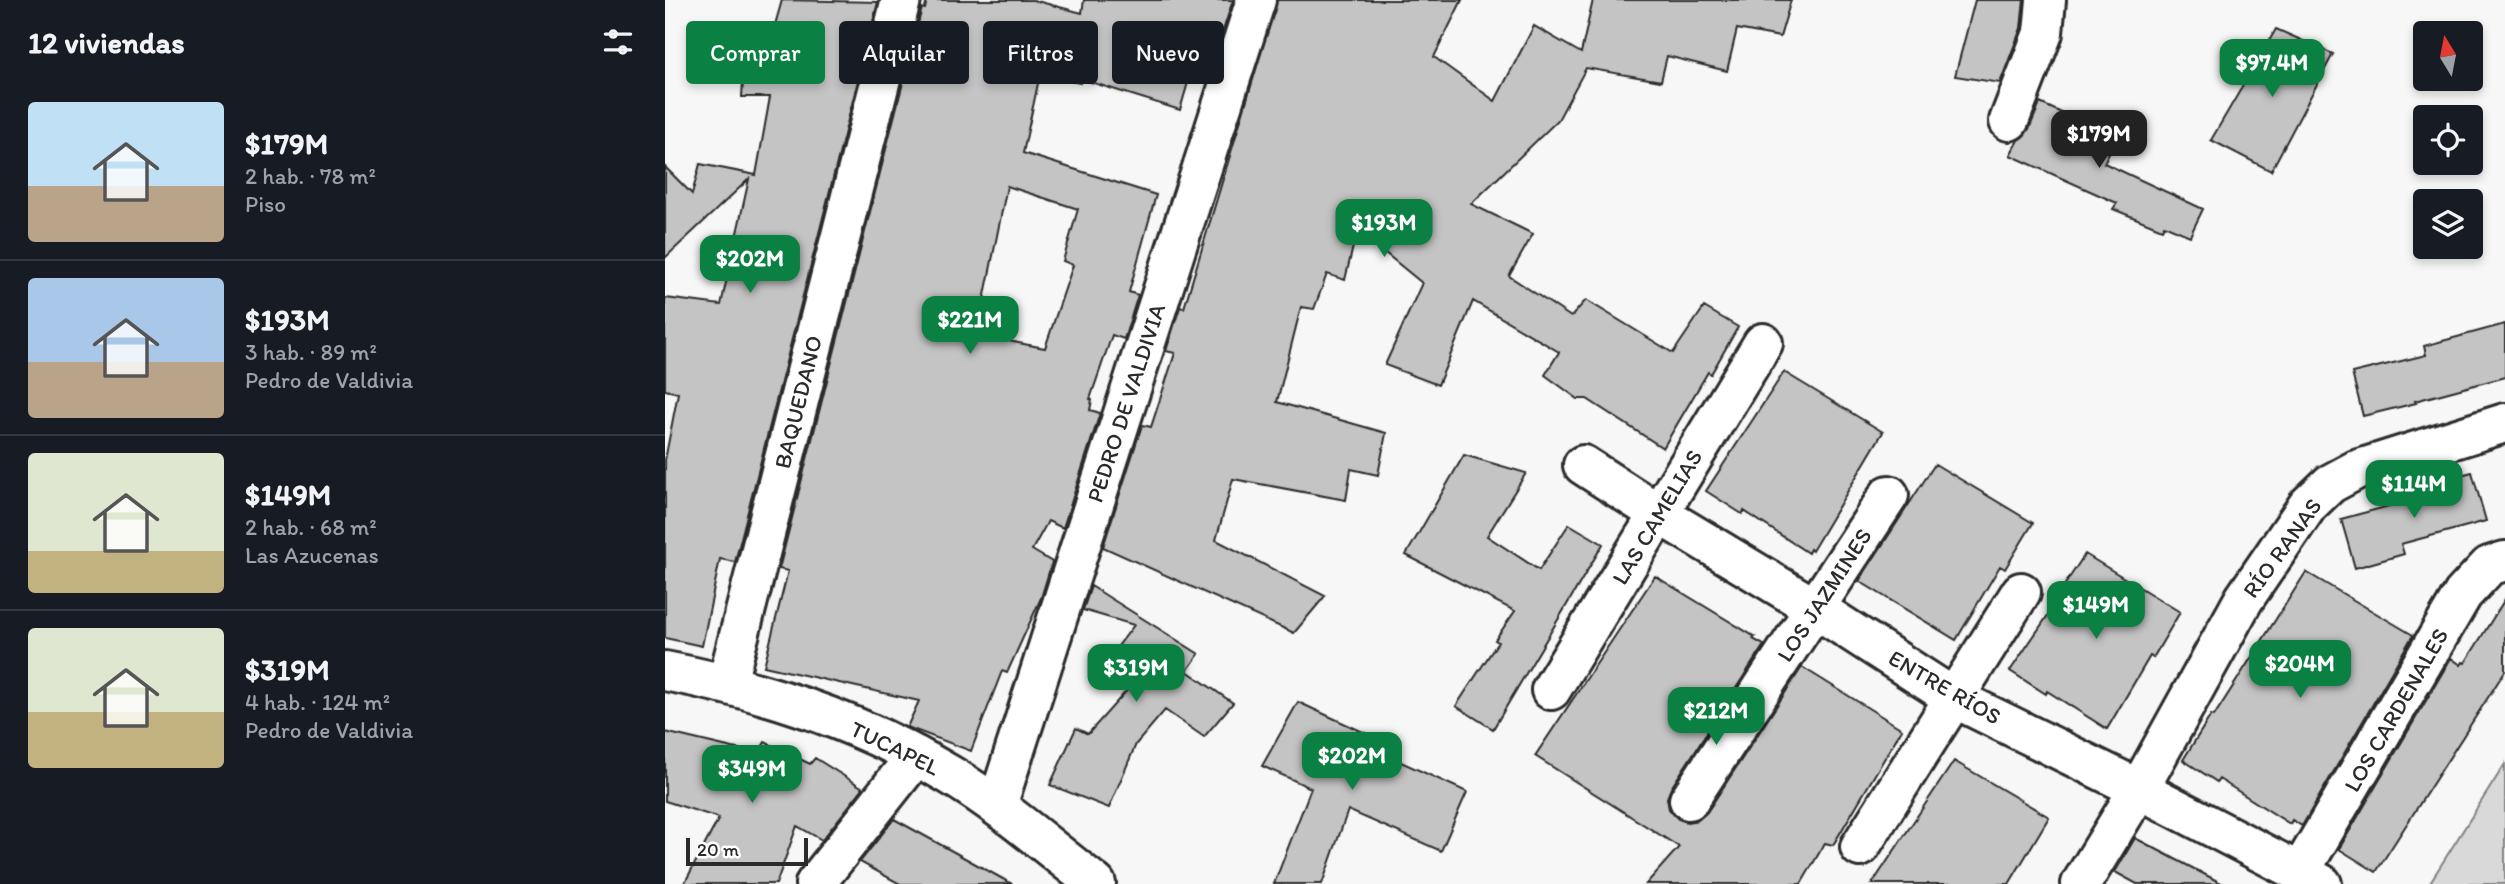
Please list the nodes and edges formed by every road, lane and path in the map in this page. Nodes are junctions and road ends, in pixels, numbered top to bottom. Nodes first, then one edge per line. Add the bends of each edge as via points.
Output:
1 (901, 0) edge
2 (1256, 0) edge
3 (2046, 0) edge
4 (2009, 121) dead end
5 (1763, 343) dead end
6 (2505, 422) edge
7 (1583, 465) dead end
8 (1889, 495) dead end
9 (1659, 514) junction
10 (2505, 561) edge
11 (2021, 592) dead end
12 (1815, 607) junction
13 (665, 671) edge
14 (727, 683) junction
15 (1551, 690) dead end
16 (1954, 698) junction
17 (916, 756) junction
18 (2139, 789) junction
19 (1689, 800) dead end
20 (997, 806) junction
21 (1860, 847) dead end
22 (2311, 878) edge
23 (815, 884) edge
24 (1096, 884) edge
25 (2081, 884) edge

1 - 14 street, BAQUEDANO
2 - 20 street, PEDRO DE VALDIVIA
3 - 4 street via 2043,33
5 - 9 street, LAS CAMELIAS
6 - 18 street, RÍO RANAS via 2356,471 2330,484 2308,505 2244,599
7 - 9 street, ENTRE RÍOS
8 - 12 street, LOS JAZMINES
9 - 12 street, ENTRE RÍOS
9 - 15 street, LAS CAMELIAS
10 - 22 street, LOS CARDENALES via 2489,566 2463,594
11 - 16 street
12 - 16 street, ENTRE RÍOS
12 - 19 street, LOS JAZMINES
13 - 14 street, TUCAPEL
14 - 17 street, TUCAPEL via 840,721
16 - 18 street, ENTRE RÍOS
16 - 21 street
17 - 20 street, TUCAPEL
17 - 23 street
18 - 22 street, ENTRE RÍOS
18 - 25 street, RÍO RANAS
20 - 24 street, TUCAPEL

